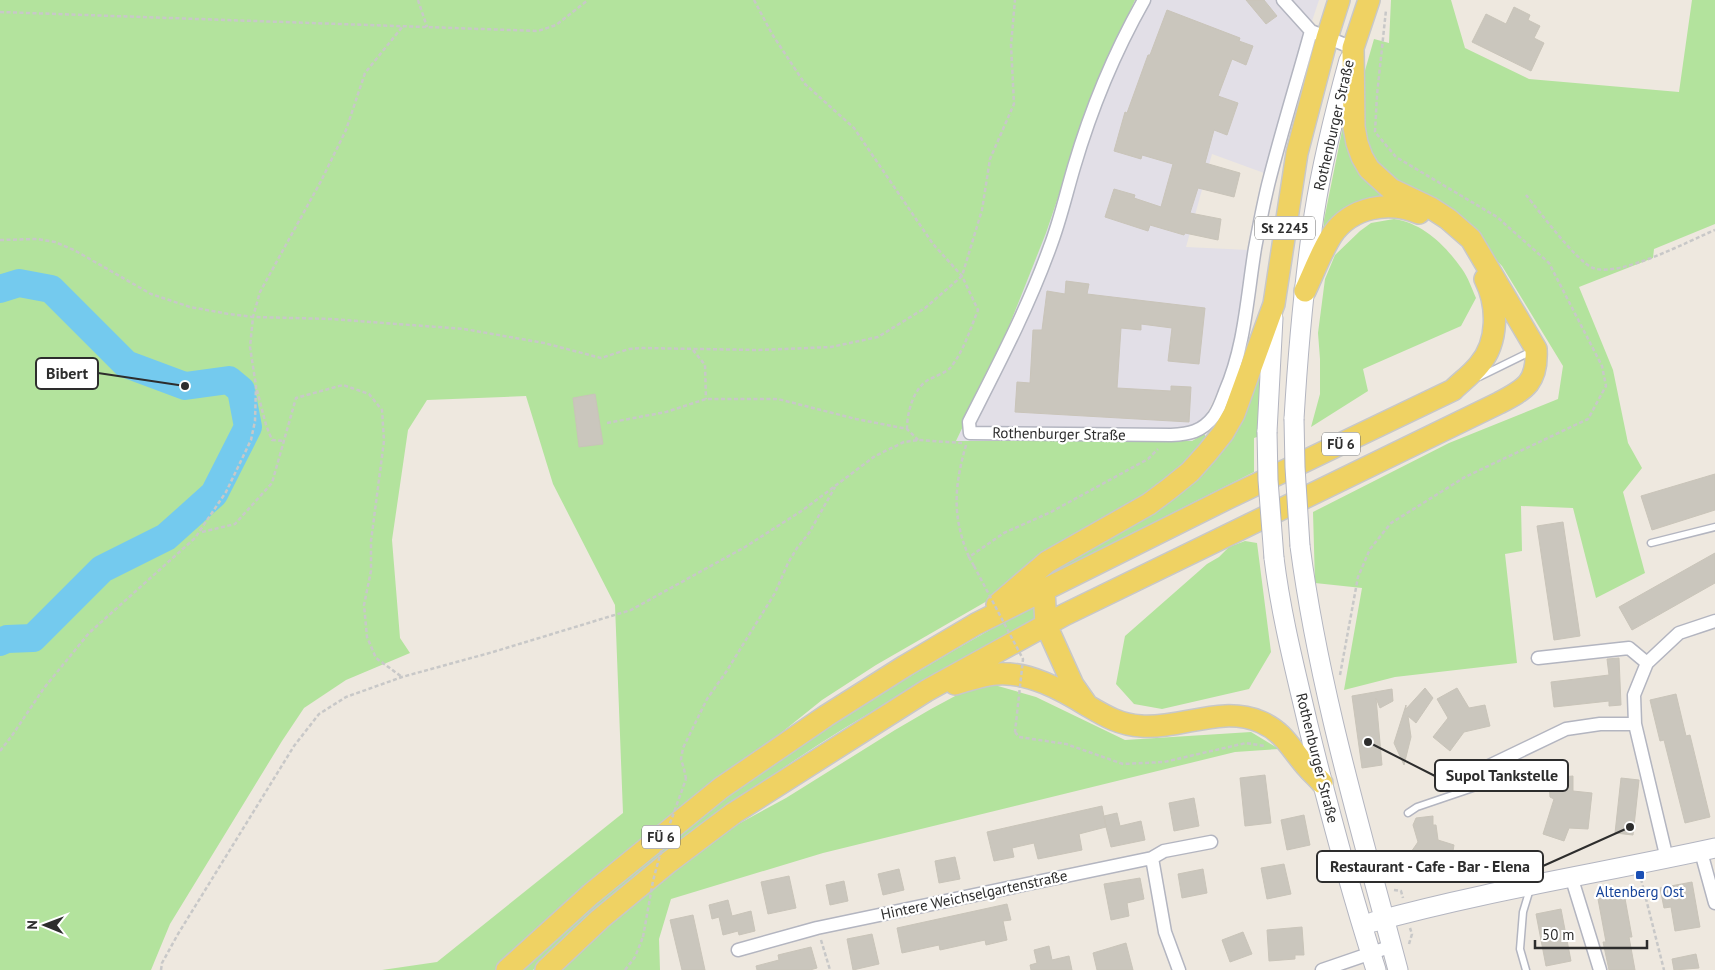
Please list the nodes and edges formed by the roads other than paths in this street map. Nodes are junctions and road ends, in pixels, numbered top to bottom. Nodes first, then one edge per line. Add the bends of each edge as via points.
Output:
1 (1144, 0) edge
2 (1283, 0) edge
3 (1339, 0) edge
4 (1368, 0) edge
5 (1319, 35) junction
6 (1353, 48) junction
7 (1305, 291) junction
8 (1274, 304) junction
9 (1536, 349) junction
10 (1453, 390) junction
11 (1715, 527) edge
12 (1651, 543) dead end
13 (1044, 590) junction
14 (1715, 621) edge
15 (976, 624) junction
16 (1046, 625) junction
17 (1538, 658) dead end
18 (1647, 663) junction
19 (926, 691) junction
20 (1087, 705) junction
21 (1635, 724) junction
22 (1488, 767) junction
23 (1446, 772) dead end
24 (1322, 783) junction
25 (1408, 813) dead end
26 (1210, 842) dead end
27 (1708, 850) edge
28 (1152, 858) junction
29 (1667, 859) junction
30 (1571, 876) junction
31 (1531, 885) junction
32 (1715, 904) edge
33 (1384, 919) junction
34 (1362, 925) junction
35 (1392, 946) junction
36 (738, 950) dead end
37 (1373, 962) edge
38 (507, 970) edge
39 (546, 970) edge
40 (1179, 970) edge
41 (1322, 970) edge
42 (1398, 970) edge
43 (1526, 970) edge
44 (1600, 970) edge

1 - 5 street, Rothenburger Straße via 1102,85 1050,247 1016,331 969,422 968,438 1190,434 1208,423 1230,382 1244,326 1255,248 1269,184
2 - 5 street, Rothenburger Straße
3 - 5 main road, Rothenburger Straße / St 2245
4 - 6 main road, Rothenburger Straße / St 2245
5 - 6 street, Rothenburger Straße
5 - 8 main road, Rothenburger Straße / St 2245
6 - 7 main road, Rothenburger Straße / St 2245 via 1325,156
6 - 9 main road via 1354,127 1362,157 1369,169 1391,189 1431,208 1471,239
7 - 10 main road via 1325,246 1344,222 1355,215 1382,206 1396,207 1436,221 1461,241 1470,254 1486,281 1494,313 1488,350 1479,365
7 - 33 main road, Rothenburger Straße / St 2245, bridge via 1294,419 1300,546 1325,684
8 - 15 main road via 1234,414 1223,433 1190,472 1149,504 1047,562
8 - 24 main road, Rothenburger Straße / St 2245, bridge via 1267,432 1274,558 1289,648
9 - 10 lane
9 - 16 main road, FÜ 6 via 1535,369 1528,385 1520,392
10 - 13 main road, FÜ 6
11 - 12 lane
13 - 15 main road, FÜ 6
13 - 16 main road
14 - 18 street via 1679,633
15 - 38 main road, FÜ 6 via 826,716 721,788 591,894
16 - 19 main road, FÜ 6
16 - 20 main road via 1072,685
17 - 18 street via 1629,648
18 - 21 street via 1634,695
19 - 20 main road via 995,674 1013,674 1043,683
19 - 39 main road, FÜ 6 via 734,812 600,919
20 - 24 main road via 1118,722 1143,727 1242,715 1281,734
21 - 22 street via 1600,724 1566,729
21 - 29 street
22 - 23 street
22 - 25 lane via 1473,788
24 - 34 main road, Rothenburger Straße / St 2245
26 - 28 street, Hintere Weichselgartenstraße via 1164,851
27 - 29 main road
27 - 32 street
28 - 36 street, Hintere Weichselgartenstraße via 817,928
28 - 40 street via 1164,932
29 - 30 main road
30 - 31 main road
30 - 44 street
31 - 33 main road
31 - 43 lane via 1523,912 1520,948
33 - 34 main road
33 - 35 main road, Rothenburger Straße / St 2245
34 - 37 main road, Rothenburger Straße / St 2245
35 - 37 street
35 - 42 main road, Rothenburger Straße / St 2245
37 - 41 street

